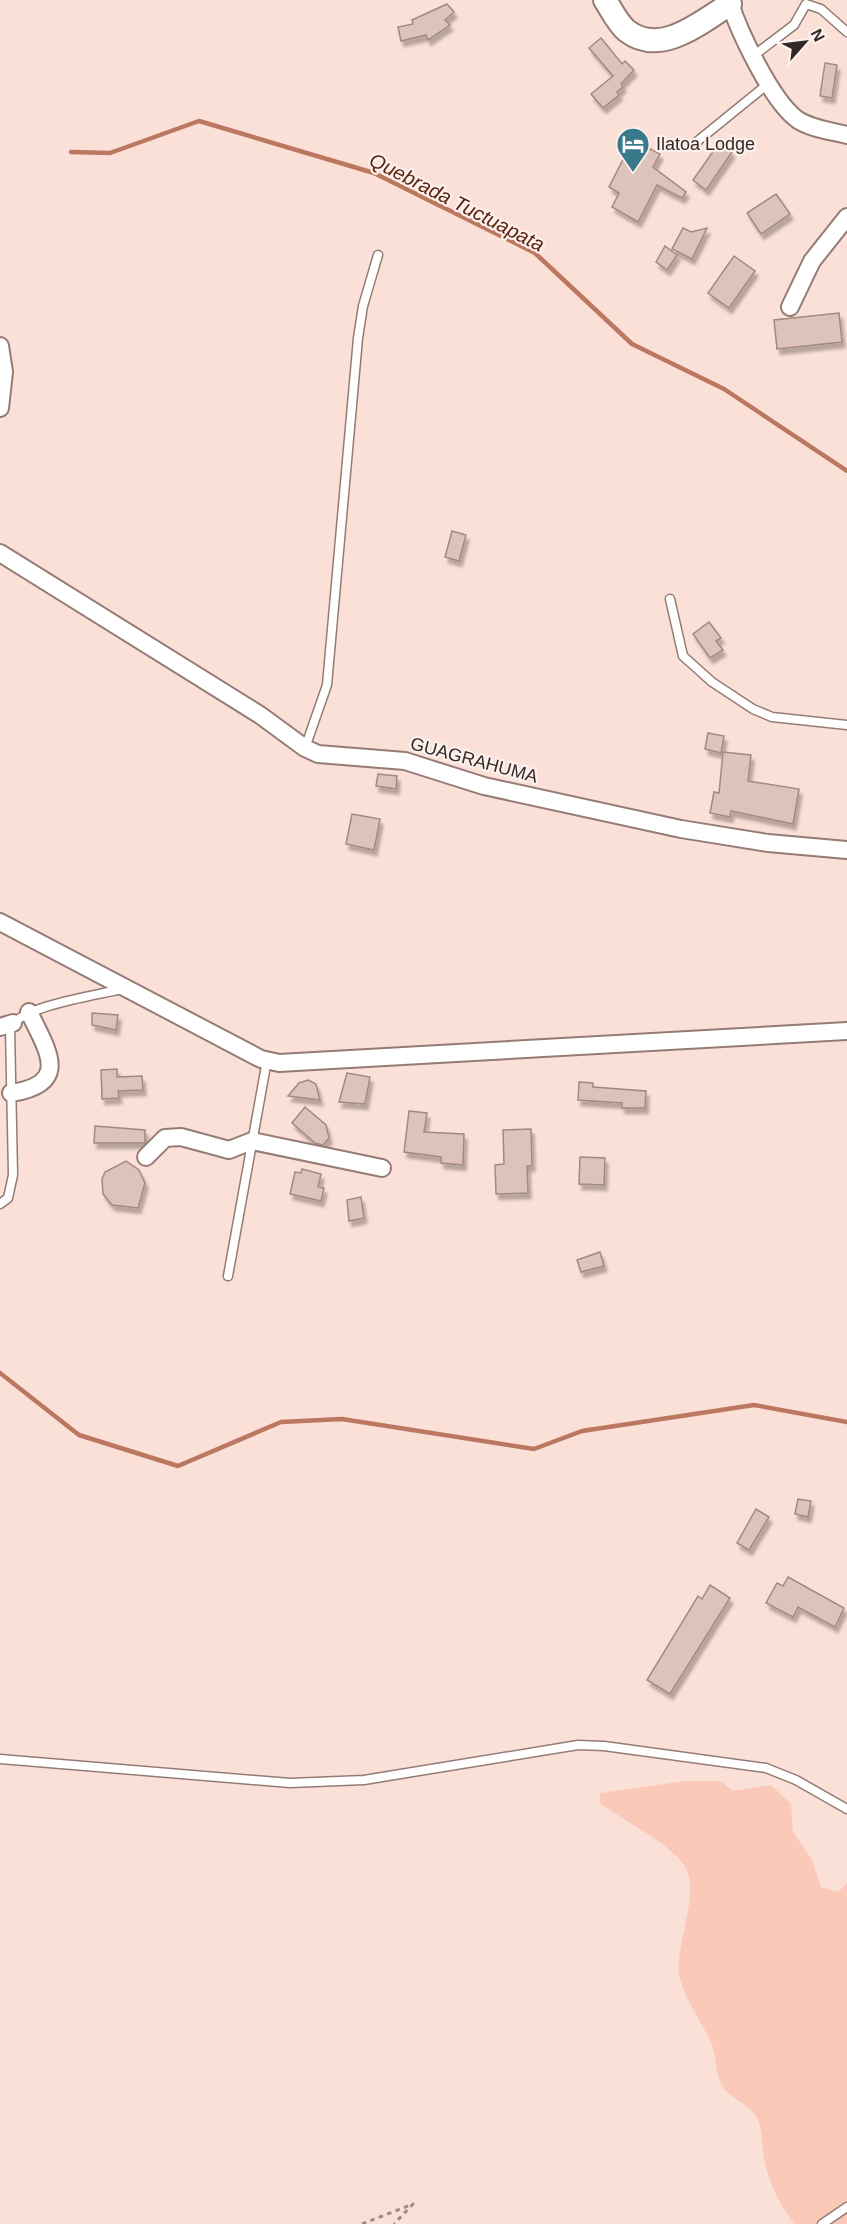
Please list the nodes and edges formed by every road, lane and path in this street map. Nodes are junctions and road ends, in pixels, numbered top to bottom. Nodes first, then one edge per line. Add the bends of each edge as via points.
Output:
1 (605, 0) edge
2 (729, 2) edge
3 (847, 32) edge
4 (753, 56) junction
5 (769, 83) junction
6 (847, 135) edge
7 (694, 144) dead end
8 (847, 217) edge
9 (378, 255) dead end
10 (790, 307) dead end
11 (0, 346) edge
12 (0, 408) edge
13 (0, 553) edge
14 (670, 599) dead end
15 (847, 725) edge
16 (304, 748) junction
17 (847, 850) edge
18 (0, 922) edge
19 (126, 988) junction
20 (29, 1012) junction
21 (6, 1025) edge
22 (847, 1031) edge
23 (267, 1060) junction
24 (11, 1093) junction
25 (252, 1141) junction
26 (146, 1157) dead end
27 (381, 1168) dead end
28 (0, 1204) edge
29 (228, 1276) dead end
30 (0, 1759) edge
31 (847, 1809) edge
32 (847, 2207) edge
33 (362, 2224) edge
34 (394, 2224) edge
35 (822, 2224) edge

1 - 2 street via 626,30 654,40 673,38
2 - 4 street
3 - 4 lane via 821,9 806,4 794,26
4 - 5 street
5 - 6 street via 786,109 798,119
5 - 7 lane
8 - 10 street via 812,261
9 - 16 lane via 358,338 327,685
11 - 12 street via 4,372
13 - 16 street, GUAGRAHUMA via 260,715
14 - 15 lane via 683,656 712,682 772,717
16 - 17 street, GUAGRAHUMA via 333,757 405,760 484,786 646,823 768,843
18 - 19 street
19 - 20 lane
19 - 23 street
20 - 21 lane
20 - 24 street via 51,1058 51,1067 43,1083 31,1090
21 - 24 lane via 10,1028
22 - 23 street via 298,1064
23 - 25 lane
24 - 28 lane via 13,1175 8,1198
25 - 26 street via 229,1150 181,1137 165,1138
25 - 27 street
25 - 29 lane
30 - 31 lane via 290,1783 364,1780 578,1745 604,1746 766,1768
32 - 35 lane
33 - 34 path via 413,2204

